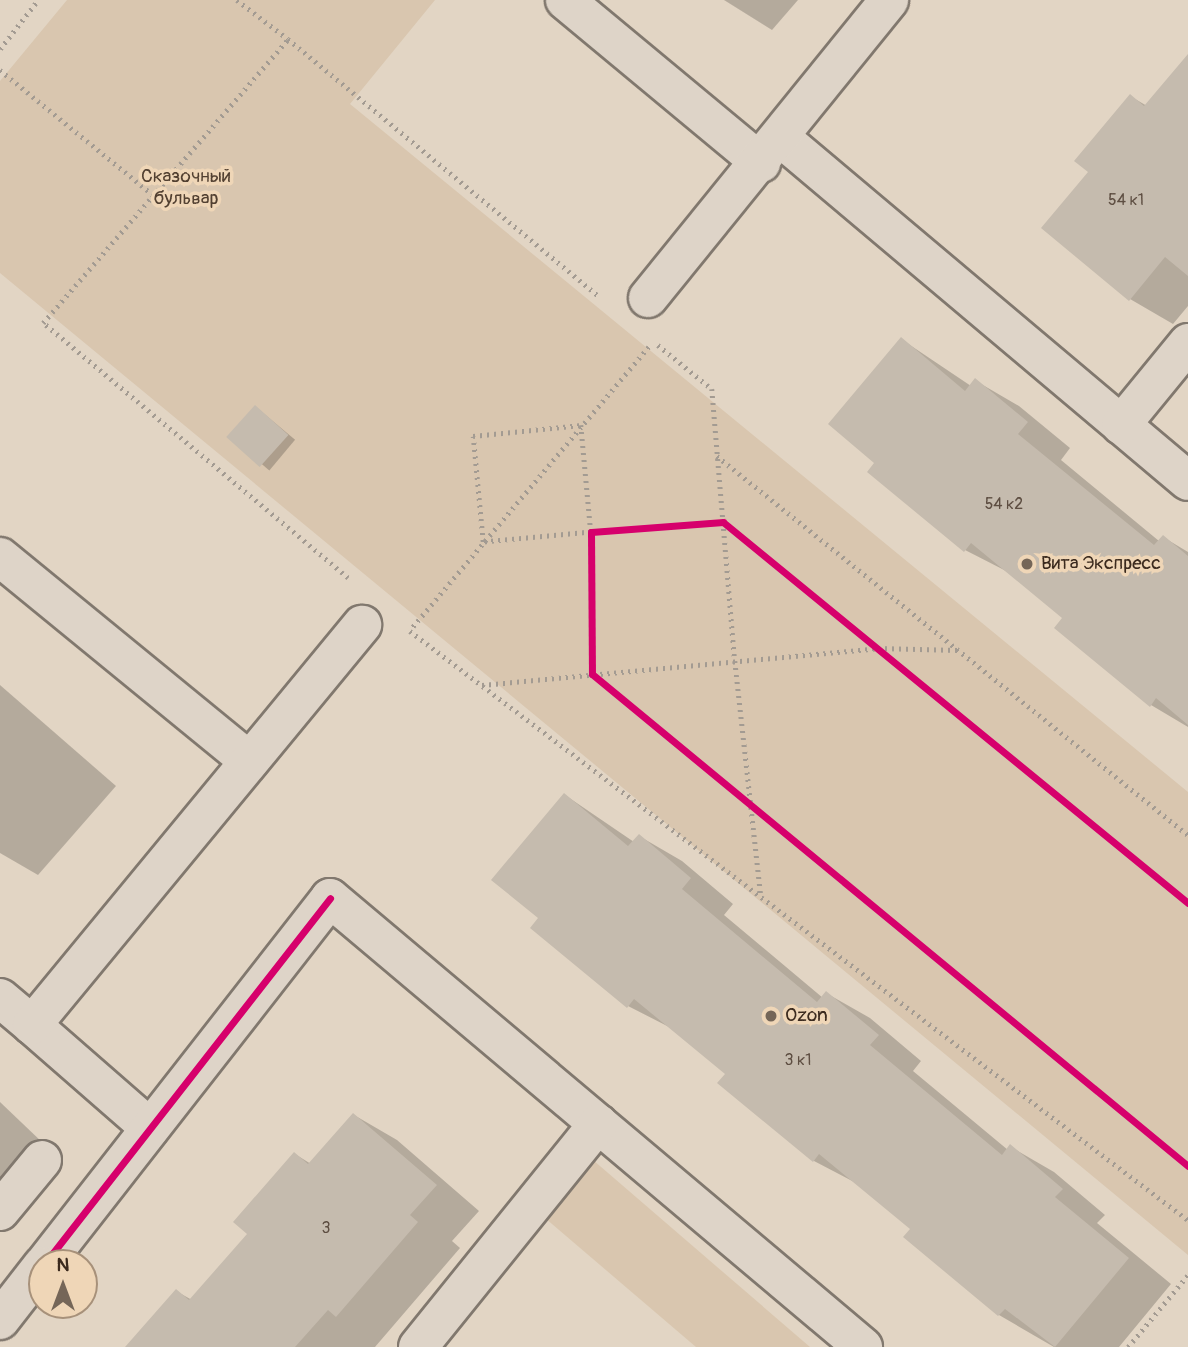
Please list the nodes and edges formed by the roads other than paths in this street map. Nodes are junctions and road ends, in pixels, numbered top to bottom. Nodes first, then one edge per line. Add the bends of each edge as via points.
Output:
1 (565, 0) edge
2 (889, 0) edge
3 (771, 150) junction
4 (648, 298) dead end
5 (1188, 343) edge
6 (1121, 425) junction
7 (1188, 481) edge
8 (0, 557) edge
9 (362, 625) dead end
10 (249, 761) junction
11 (0, 998) edge
12 (32, 1025) junction
13 (598, 1124) junction
14 (150, 1128) junction
15 (42, 1160) dead end
16 (0, 1211) edge
17 (55, 1249) edge
18 (28, 1284) edge
19 (0, 1320) edge
20 (418, 1347) edge
21 (863, 1347) edge

1 - 3 street
2 - 3 street
3 - 4 street
3 - 6 street
5 - 6 street
6 - 7 street
8 - 10 street
9 - 10 street
10 - 12 street
11 - 12 street
12 - 14 street
13 - 14 street via 330,898
13 - 20 street
13 - 21 street
14 - 17 street
15 - 16 street
18 - 19 street

